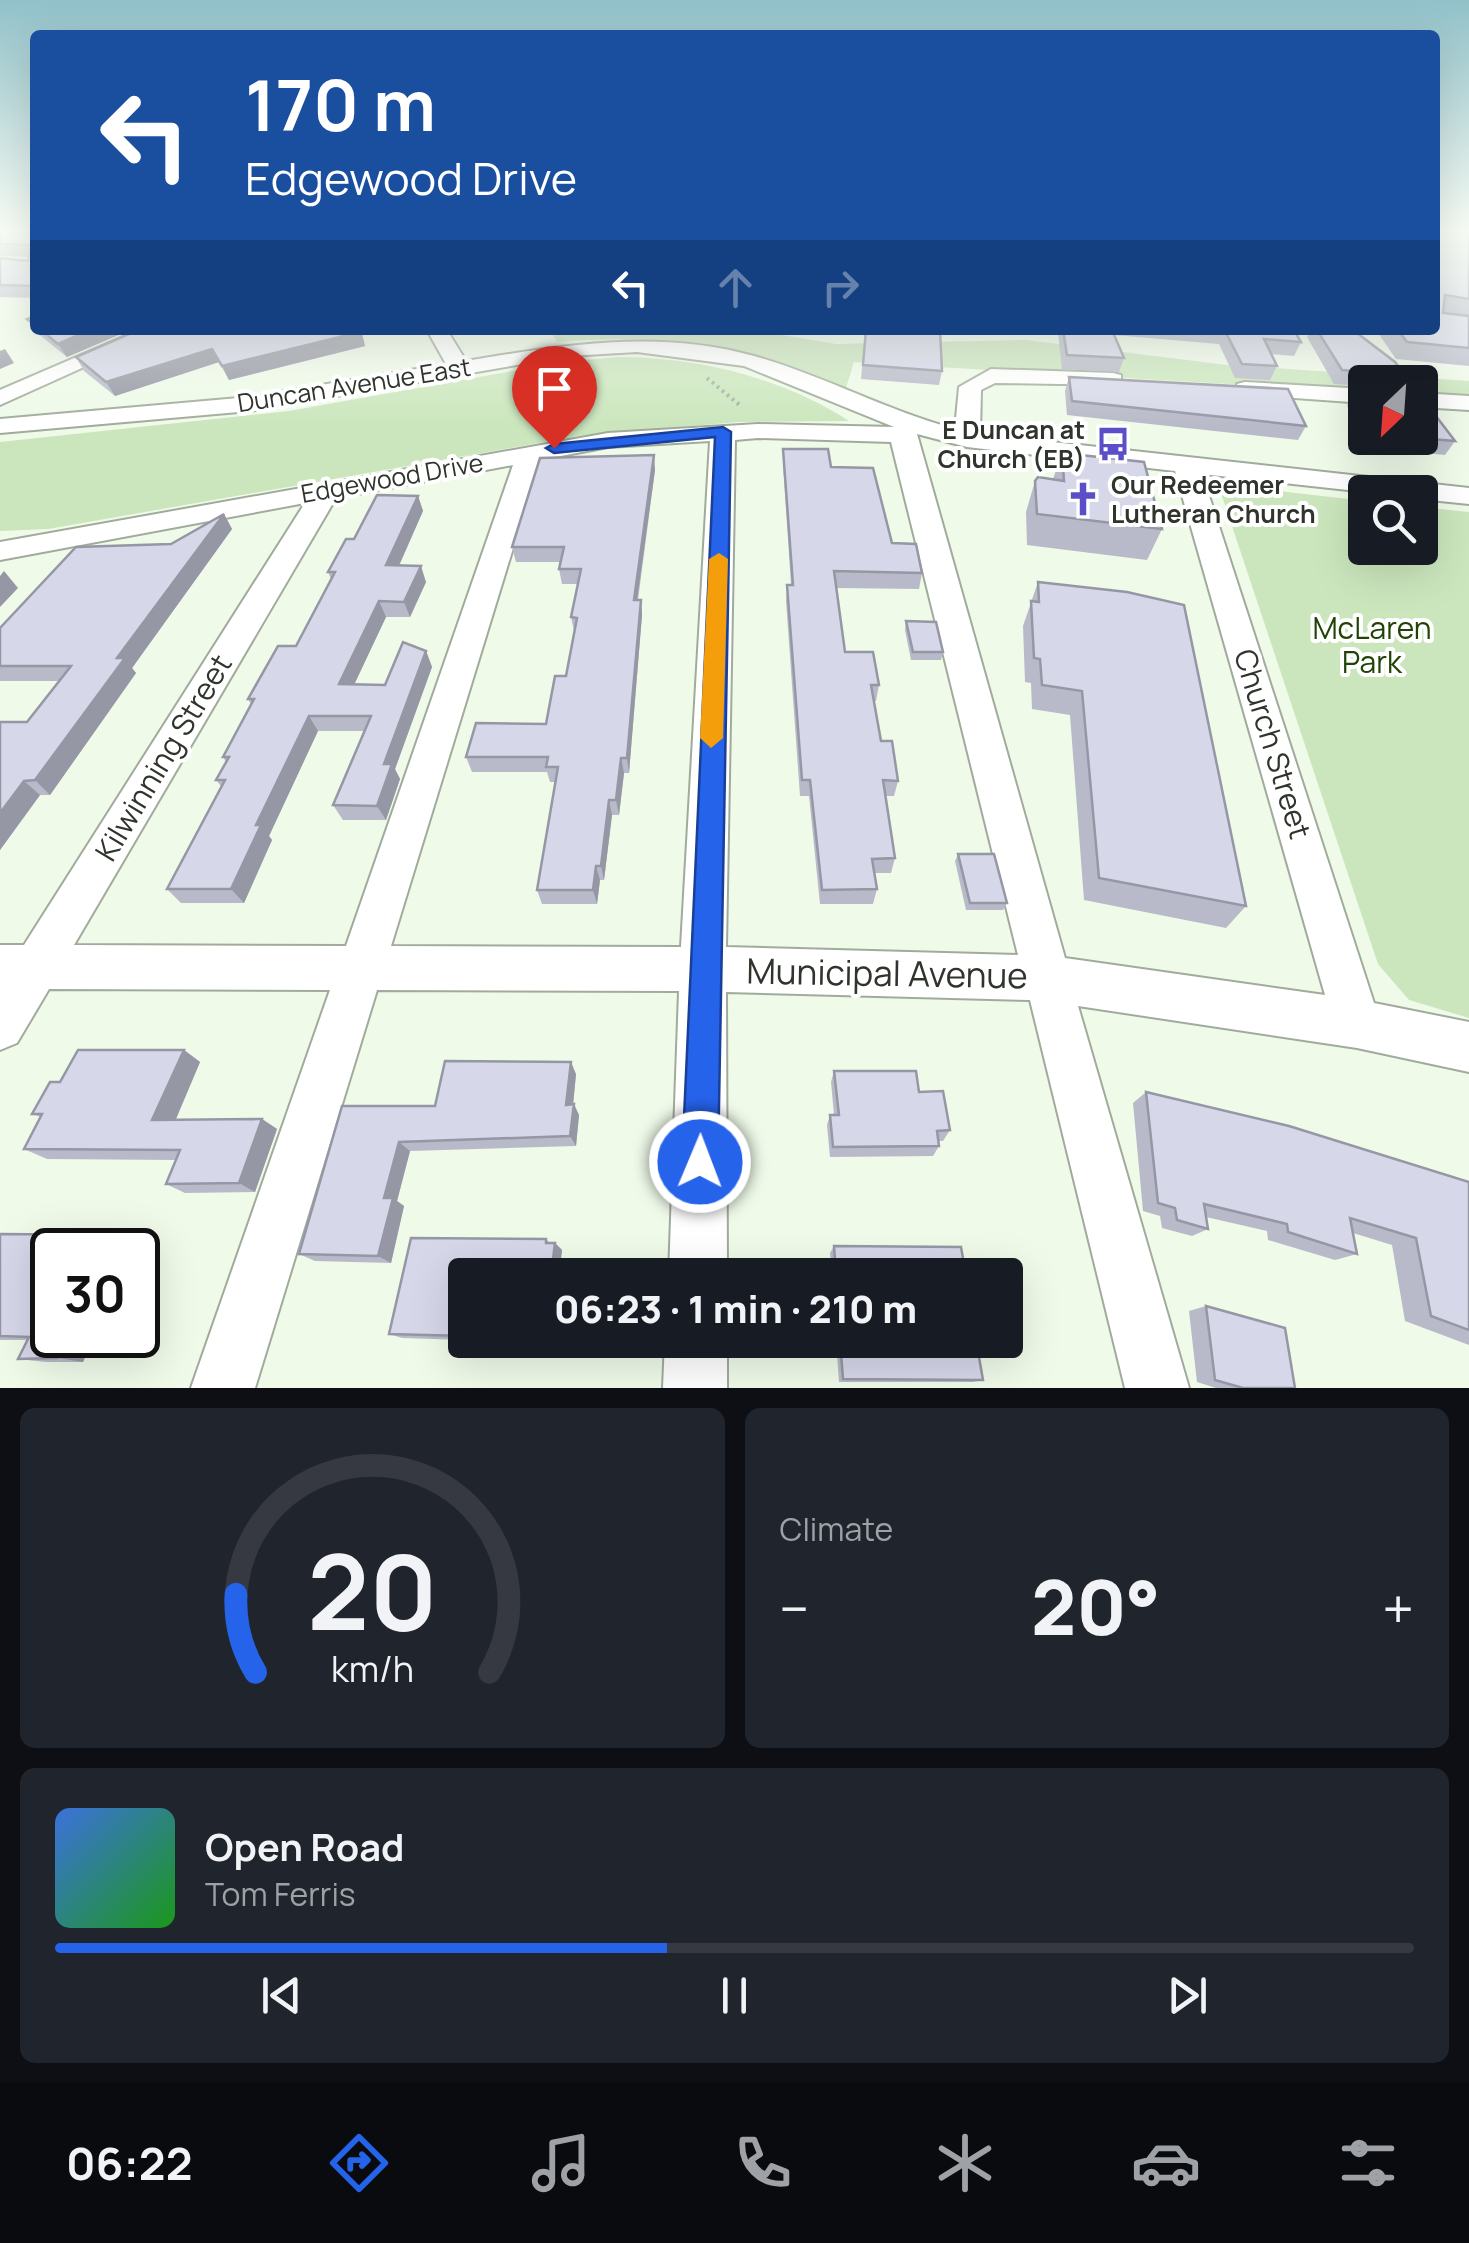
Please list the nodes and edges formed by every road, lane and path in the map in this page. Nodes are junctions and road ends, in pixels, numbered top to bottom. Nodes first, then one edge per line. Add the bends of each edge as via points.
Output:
1 (145, 335) edge
2 (439, 335) edge
3 (459, 368) junction
4 (1128, 381) edge
5 (1226, 388) edge
6 (1348, 395) edge
7 (0, 398) edge
8 (1438, 401) edge
9 (1469, 403) edge
10 (0, 426) edge
11 (723, 432) junction
12 (902, 435) junction
13 (967, 440) junction
14 (530, 453) junction
15 (1186, 464) junction
16 (327, 490) junction
17 (1469, 496) edge
18 (90, 534) junction
19 (0, 551) edge
20 (51, 576) edge
21 (18, 967) edge
22 (361, 968) junction
23 (702, 969) junction
24 (1046, 978) junction
25 (1357, 1024) junction
26 (0, 1026) edge
27 (1469, 1047) edge
28 (698, 1258) edge
29 (696, 1358) edge
30 (223, 1388) edge
31 (696, 1388) edge
32 (1157, 1388) edge

1 - 7 street
2 - 3 street
3 - 10 street, Duncan Avenue East via 250,404
3 - 13 street, Duncan Avenue East via 605,346 702,351 771,368 887,418
4 - 13 street via 990,376 970,387
5 - 6 street
8 - 9 street
11 - 12 street, Edgewood Drive
11 - 14 street, Edgewood Drive
11 - 23 street
12 - 13 street, Edgewood Drive
12 - 24 street
13 - 15 street, Duncan Avenue East
14 - 16 street, Edgewood Drive
14 - 22 street
15 - 17 street, Duncan Avenue East
15 - 25 street, Church Street
16 - 18 street, Edgewood Drive
16 - 21 street, Kilwinning Street
18 - 19 street, Edgewood Drive
18 - 20 street
21 - 22 street, Municipal Avenue
21 - 26 street, Kilwinning Street
22 - 23 street, Municipal Avenue
22 - 30 street
23 - 24 street, Municipal Avenue
23 - 28 street
24 - 25 street, Municipal Avenue
24 - 32 street
25 - 27 street, Municipal Avenue
29 - 31 street

